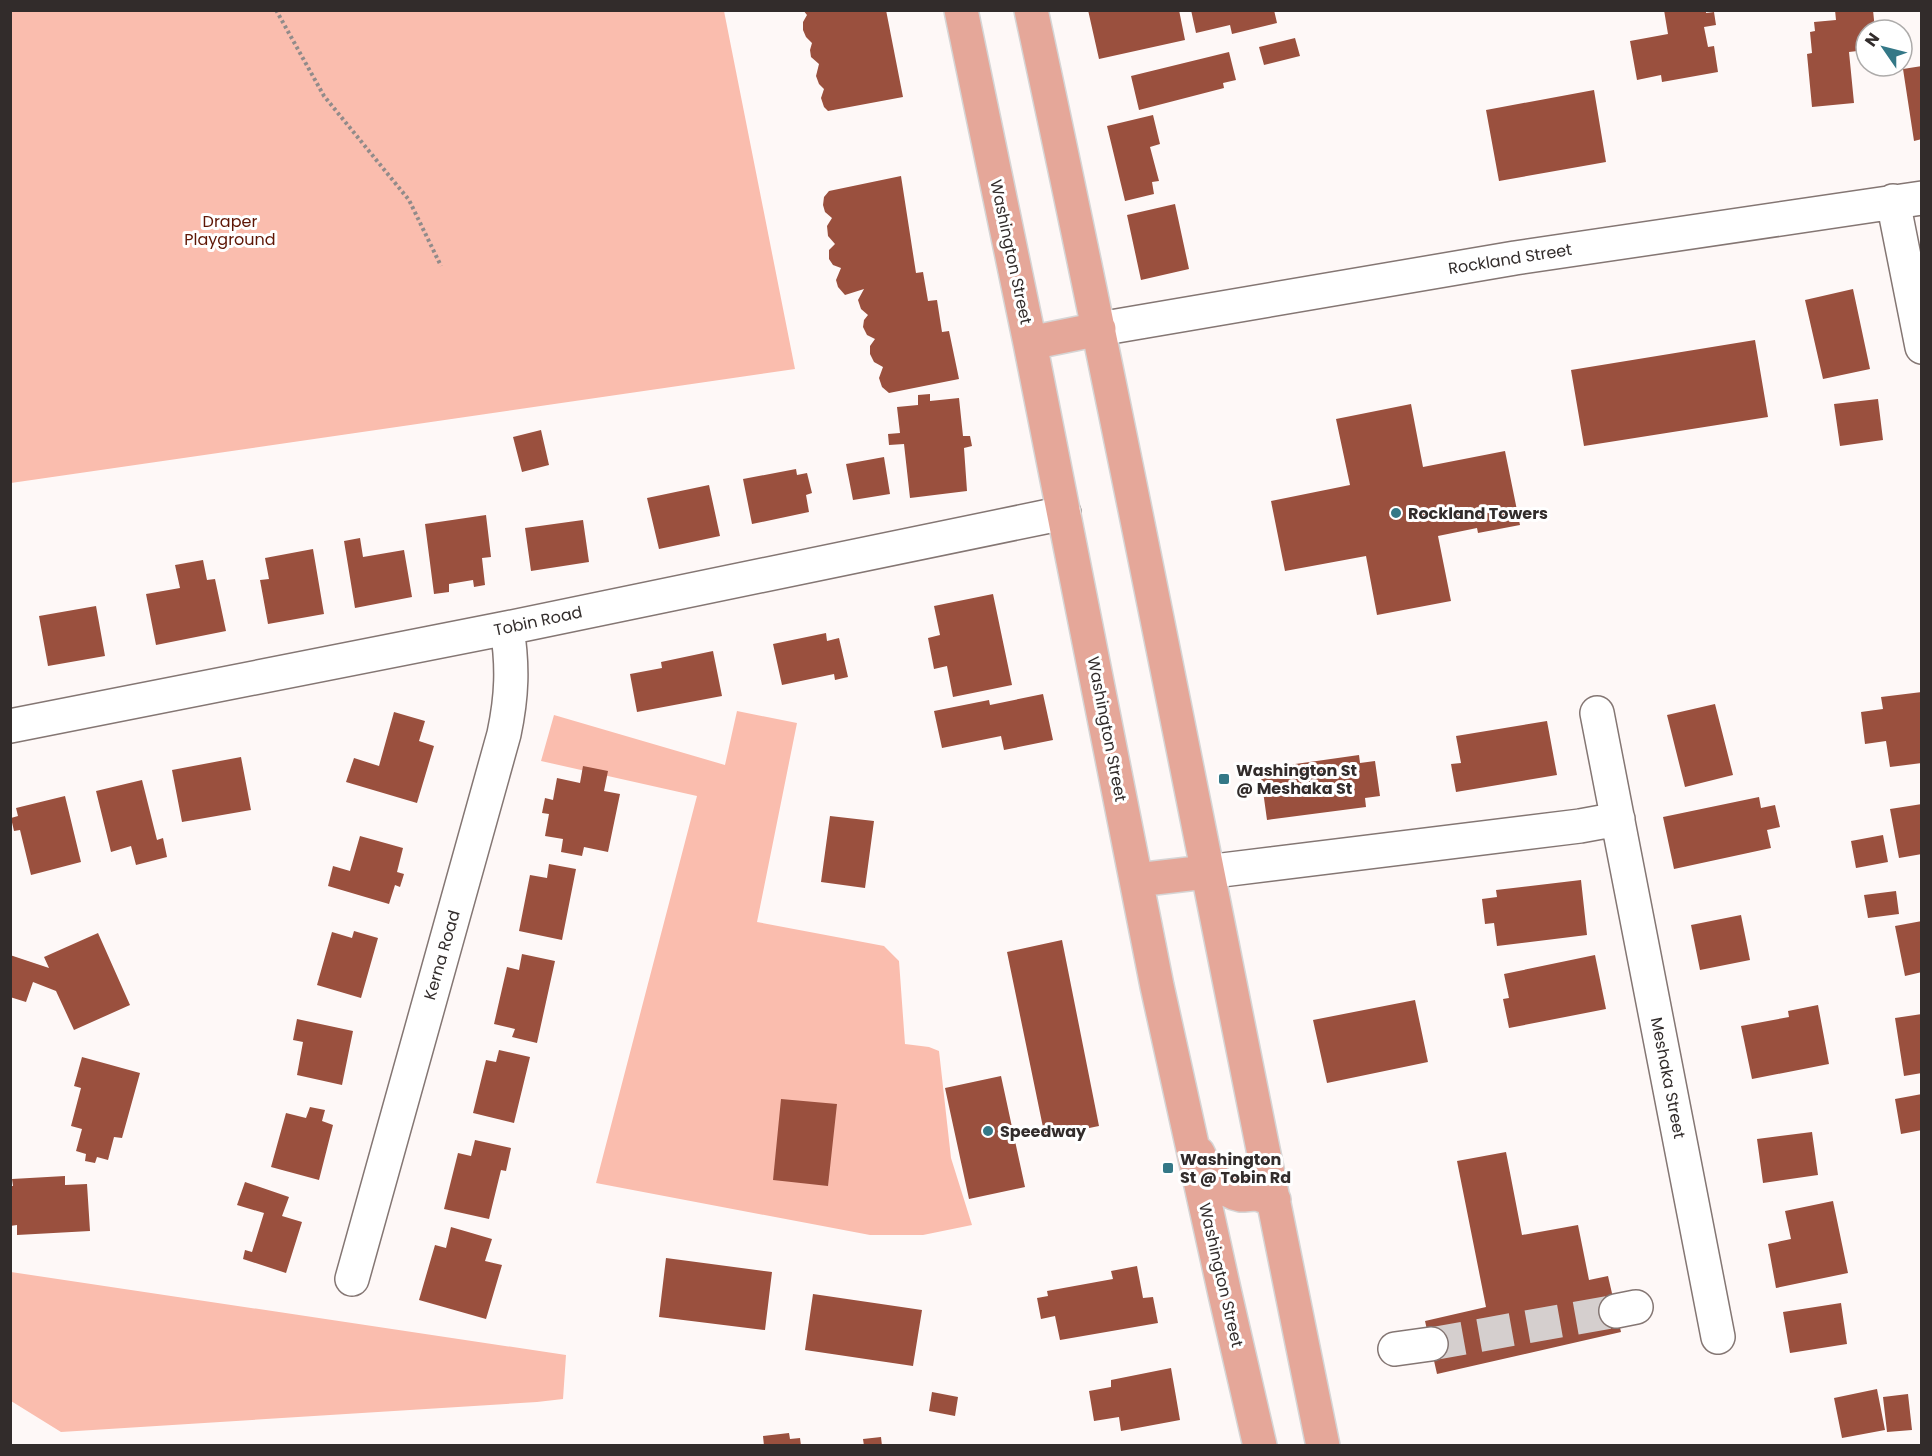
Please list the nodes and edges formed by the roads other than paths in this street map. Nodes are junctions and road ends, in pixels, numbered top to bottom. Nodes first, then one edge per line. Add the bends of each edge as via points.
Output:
1 (961, 10) edge
2 (1031, 10) edge
3 (1907, 199) edge
4 (1099, 329) junction
5 (1030, 344) junction
6 (1922, 347) edge
7 (1064, 513) junction
8 (507, 628) junction
9 (1597, 713) dead end
10 (10, 726) edge
11 (1618, 819) junction
12 (1206, 872) junction
13 (1137, 880) junction
14 (1187, 1123) junction
15 (1274, 1200) junction
16 (352, 1279) dead end
17 (1718, 1337) dead end
18 (1431, 1344) tunnel mouth
19 (1395, 1349) dead end
20 (1260, 1446) edge
21 (1323, 1446) edge

1 - 5 main road, Washington Street
2 - 4 main road
3 - 4 street, Rockland Street via 1515,258
3 - 6 street
4 - 5 main road
4 - 12 main road
5 - 7 main road, Washington Street
7 - 8 street, Tobin Road
7 - 13 main road, Washington Street
8 - 10 street, Tobin Road
8 - 16 street, Kerna Road via 512,681 504,734
9 - 11 street, Meshaka Street
11 - 12 street
11 - 17 street, Meshaka Street
12 - 13 main road
12 - 15 main road
13 - 14 main road, Washington Street
14 - 15 main road via 1199,1156 1217,1182 1241,1195 1256,1194
14 - 20 main road, Washington Street
15 - 21 main road
18 - 19 street

